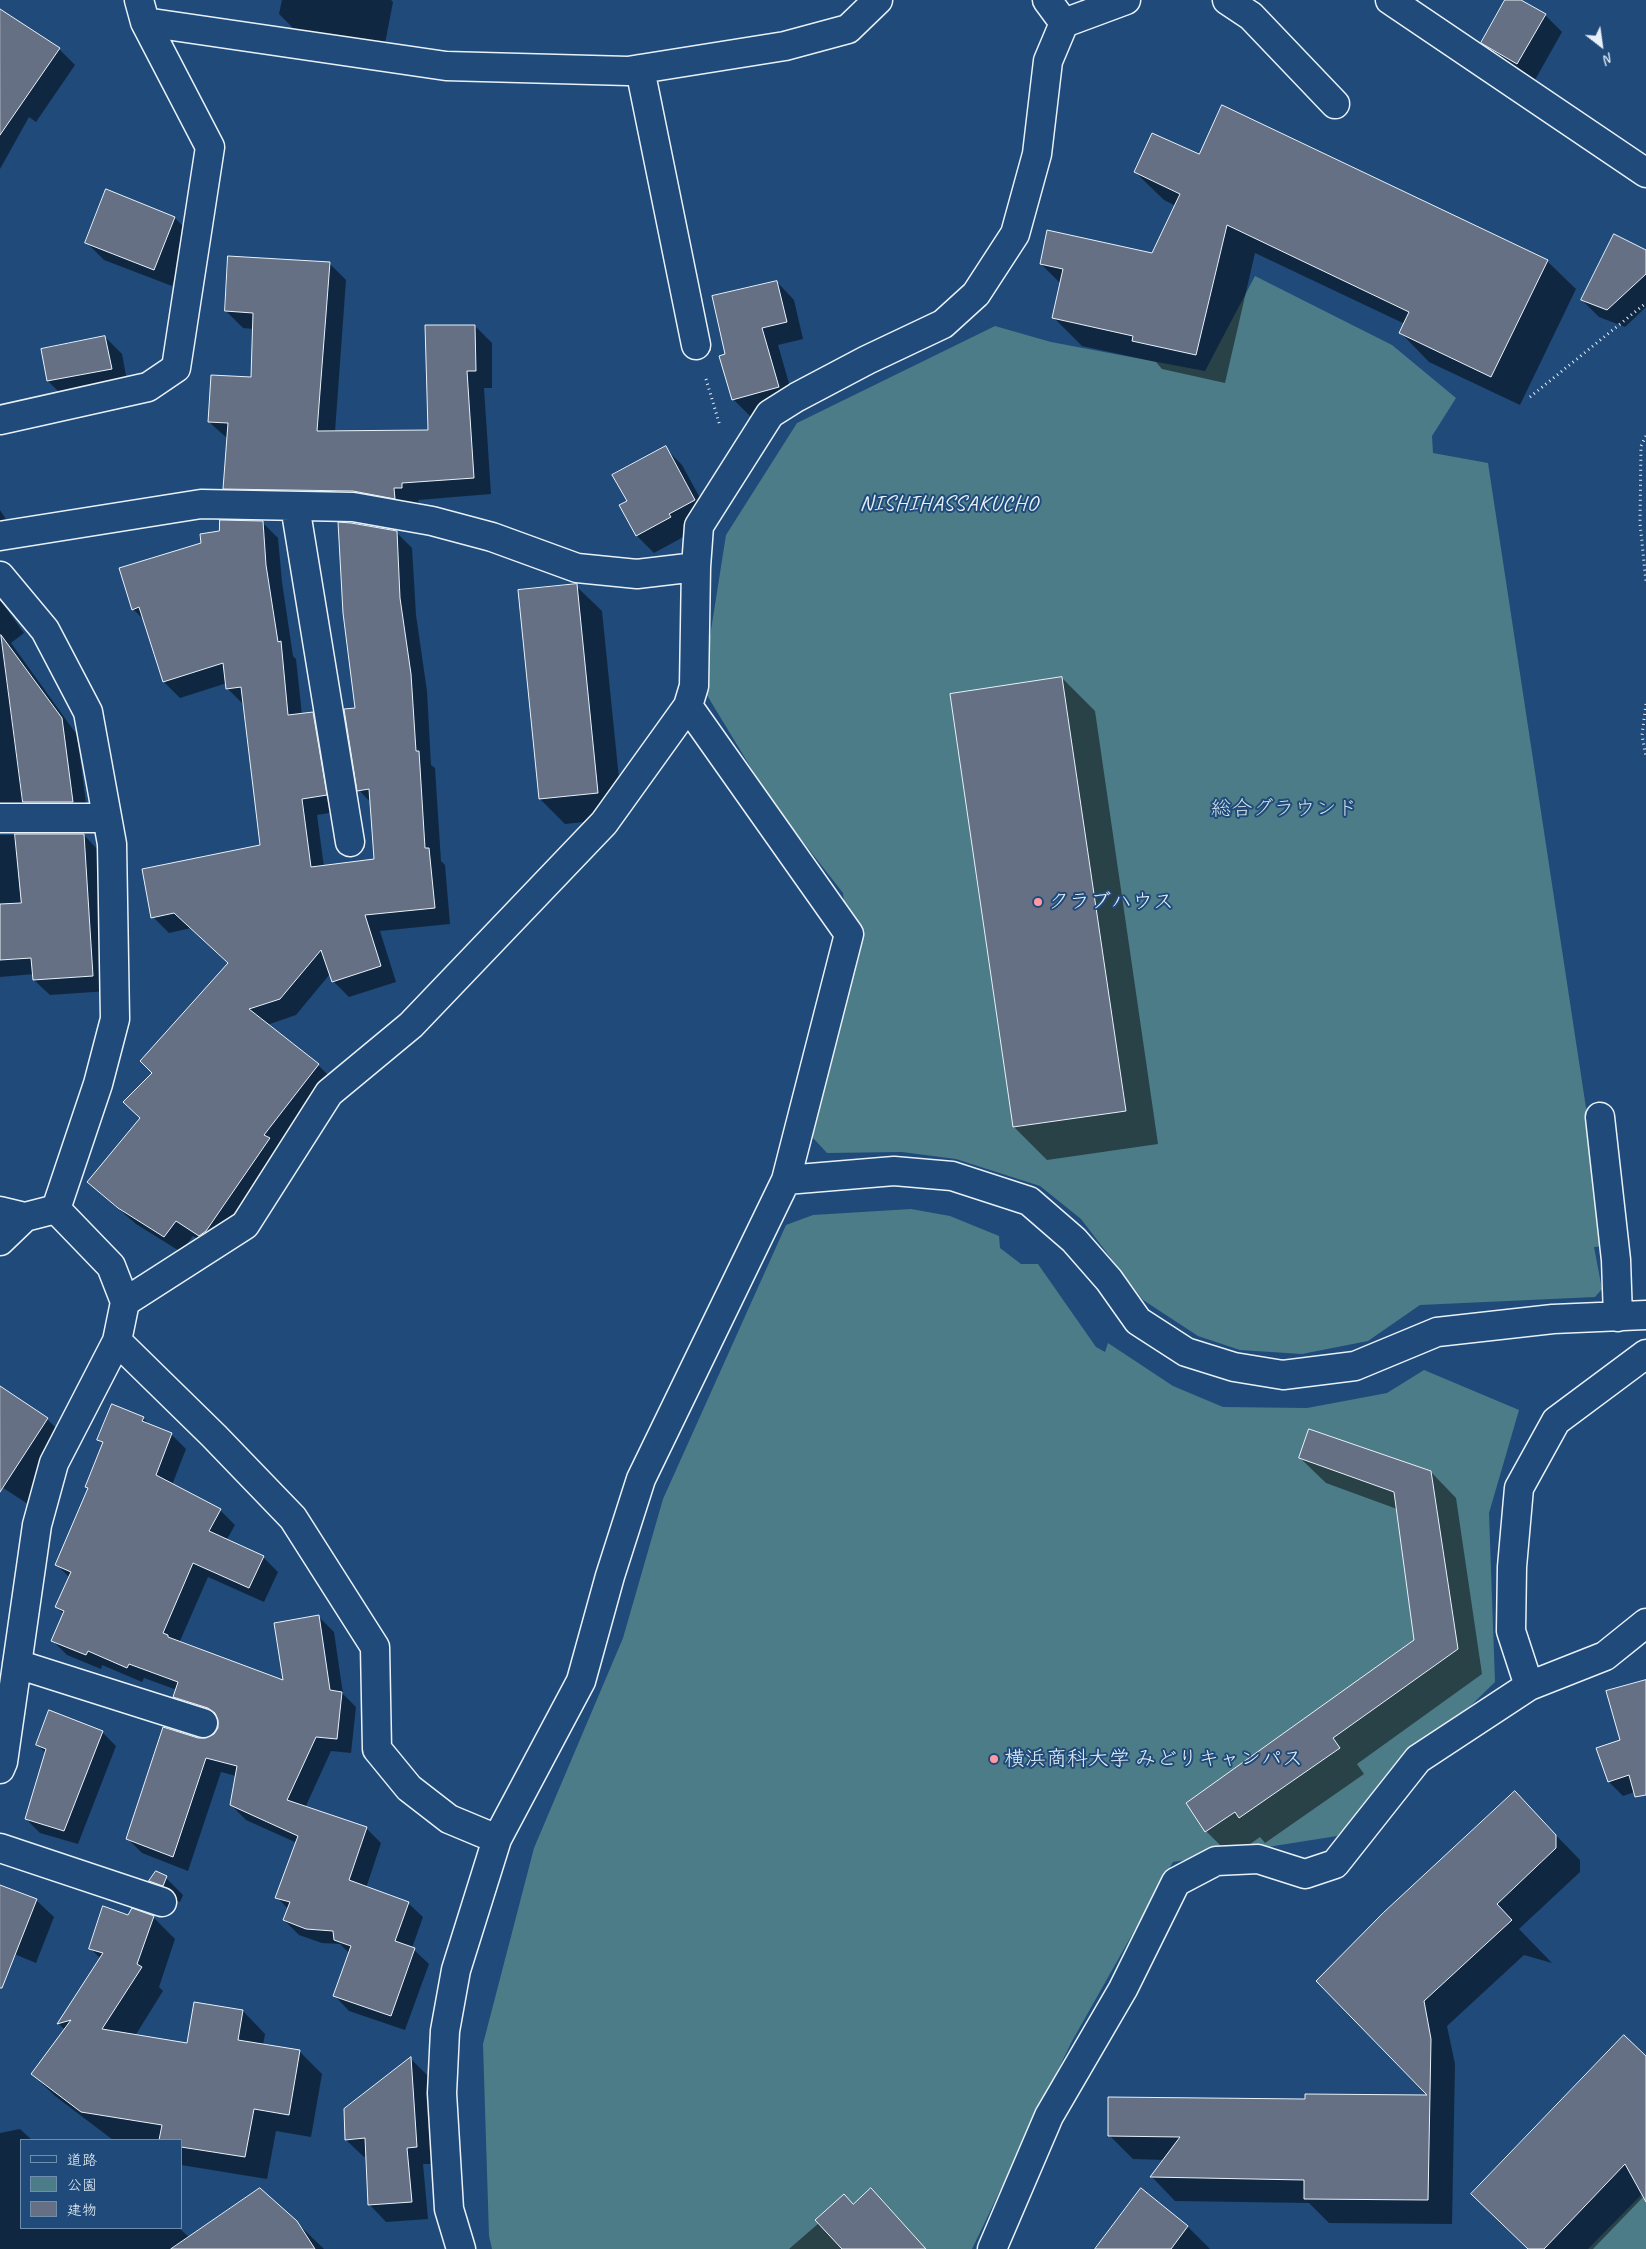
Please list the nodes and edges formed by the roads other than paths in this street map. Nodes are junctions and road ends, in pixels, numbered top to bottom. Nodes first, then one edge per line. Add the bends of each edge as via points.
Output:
1 (878, 0) edge
2 (1047, 0) edge
3 (1126, 0) edge
4 (1227, 0) edge
5 (1390, 0) edge
6 (142, 11) edge
7 (1064, 23) junction
8 (640, 69) junction
9 (1335, 104) dead end
10 (1646, 173) edge
11 (696, 345) road end
12 (0, 420) edge
13 (295, 506) junction
14 (0, 536) edge
15 (696, 567) junction
16 (0, 576) edge
17 (688, 706) junction
18 (0, 818) edge
19 (107, 818) junction
20 (350, 842) dead end
21 (1600, 1116) dead end
22 (786, 1180) junction
23 (56, 1209) junction
24 (12, 1214) edge
25 (0, 1241) edge
26 (125, 1302) junction
27 (1646, 1315) edge
28 (1618, 1317) junction
29 (117, 1341) junction
30 (1646, 1354) edge
31 (1646, 1623) edge
32 (17, 1664) junction
33 (1529, 1686) junction
34 (203, 1723) dead end
35 (0, 1769) edge
36 (497, 1839) junction
37 (0, 1848) edge
38 (162, 1902) dead end
39 (461, 2249) edge
40 (992, 2249) edge

1 - 8 street via 848,29 785,46
2 - 7 street
3 - 7 street
4 - 9 street via 1251,16
5 - 10 street
6 - 8 street via 446,66
6 - 12 street via 210,148 176,368 148,387
7 - 15 street via 1048,61 1037,154 1015,234 976,294 943,324 867,360 770,414 699,526
8 - 11 street
13 - 14 street via 201,504
13 - 15 street via 353,507 432,521 492,537 577,568 637,574
13 - 20 street
15 - 17 street via 694,686
16 - 19 street via 45,630 88,712
17 - 22 street via 849,934
17 - 26 street via 604,823 411,1025 329,1093 245,1225
18 - 19 street
19 - 23 street via 112,844 115,1019 98,1084
21 - 28 street via 1616,1260
22 - 28 street via 904,1172 952,1176 1030,1201 1074,1240 1109,1280 1138,1321 1186,1352 1234,1367 1283,1375 1355,1366 1437,1332 1553,1319
22 - 36 street via 641,1479 581,1680
23 - 24 street
23 - 26 street via 111,1266
24 - 25 street
26 - 29 street
27 - 28 street
29 - 32 street via 54,1463 37,1525
29 - 36 street via 293,1518 375,1646 377,1749 409,1788 448,1819
30 - 33 street via 1556,1420 1519,1488 1512,1567 1511,1631
31 - 33 street via 1605,1656
32 - 34 street
32 - 35 street
33 - 40 street via 1418,1759 1335,1864 1305,1874 1258,1859 1216,1861 1176,1882 1123,1989 1049,2116
36 - 39 street via 456,1970 445,2031 442,2092 449,2209
37 - 38 street

